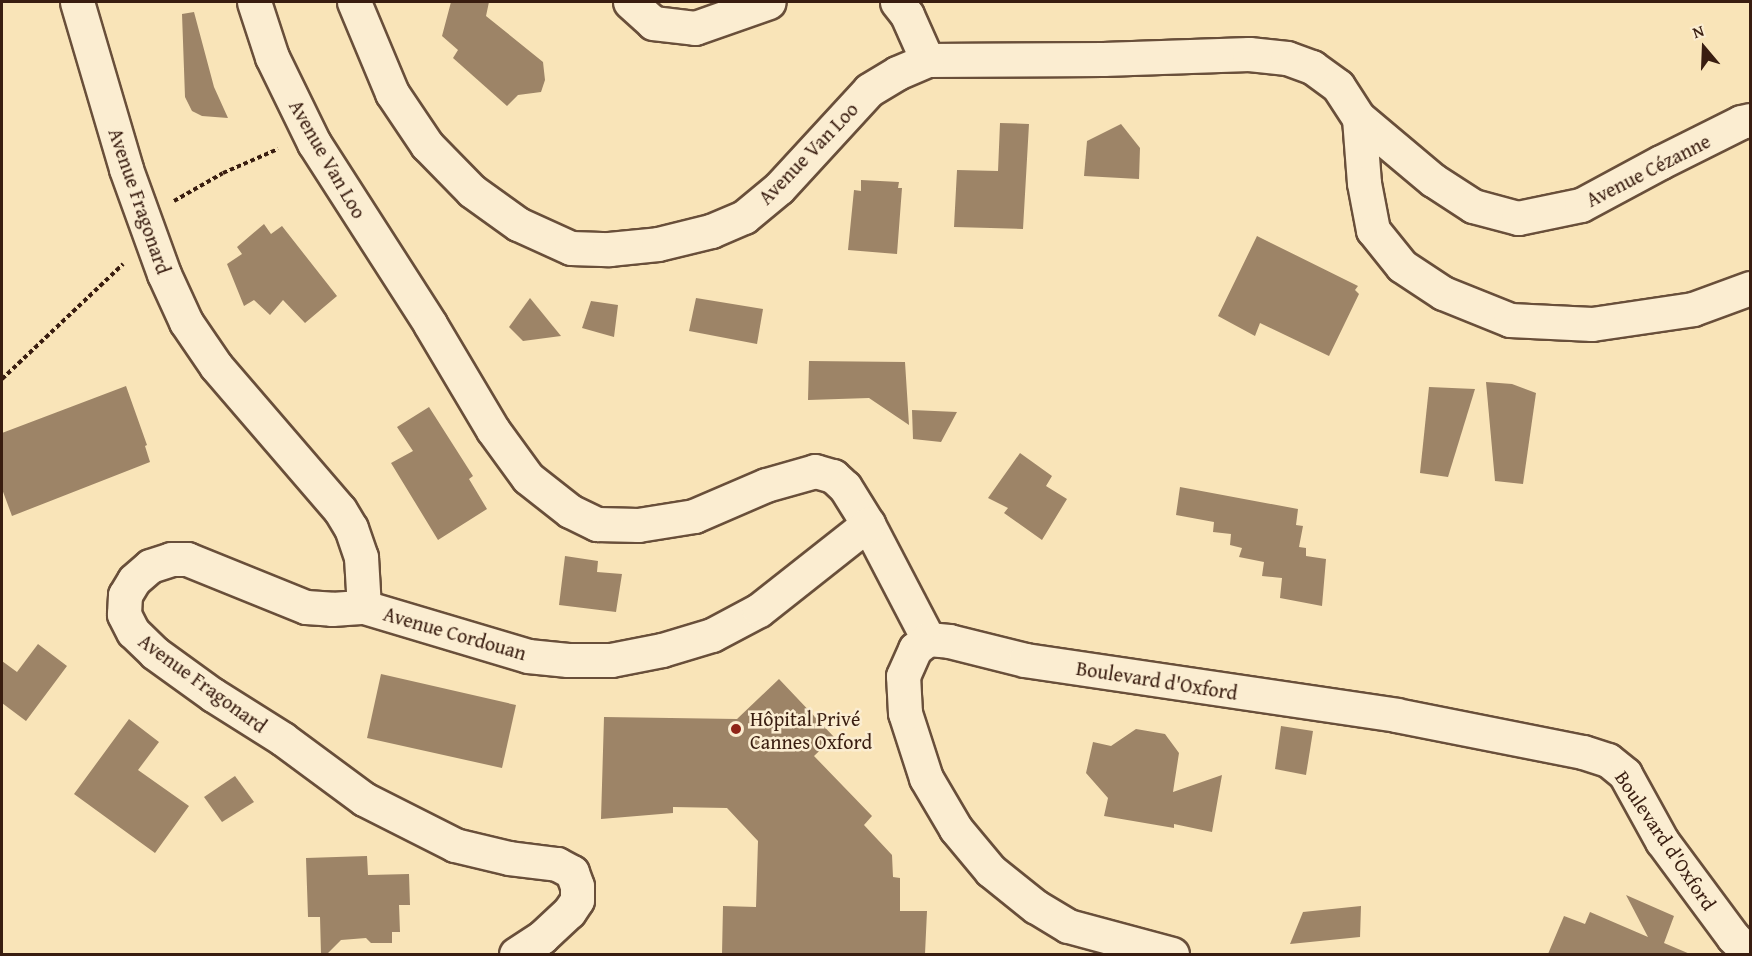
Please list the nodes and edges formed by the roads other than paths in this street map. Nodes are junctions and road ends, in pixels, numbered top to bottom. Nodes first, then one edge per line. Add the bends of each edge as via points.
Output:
1 (77, 2) edge
2 (254, 2) edge
3 (354, 2) edge
4 (630, 2) edge
5 (769, 2) edge
6 (897, 2) edge
7 (927, 60) junction
8 (1359, 118) junction
9 (1750, 120) edge
10 (1750, 288) edge
11 (868, 524) junction
12 (364, 607) junction
13 (928, 639) junction
14 (516, 954) edge
15 (1172, 954) edge
16 (1750, 954) edge

1 - 12 street, Avenue Fragonard via 126,169 186,322 216,366 340,510 361,557
2 - 11 street, Avenue Van Loo via 272,57 310,135 493,430 528,478 570,511 597,524 638,525 693,516 766,485 815,471 832,476 845,487
3 - 7 street, Avenue Van Loo via 392,93 427,145 472,191 518,224 571,248 658,244 711,231 744,217 779,188 869,90
4 - 5 street via 653,23 695,27
6 - 7 street
7 - 8 street, Avenue Van Loo via 1249,54 1287,57 1311,67 1338,86
8 - 9 street, Avenue Cézanne via 1433,180 1473,206 1518,218 1581,206 1660,162
8 - 10 street via 1364,183 1373,230 1402,266 1443,293 1510,320 1592,324 1693,309
11 - 12 street, Avenue Cordouan via 759,610 722,630 662,650 610,660 528,656
11 - 13 street, Avenue Van Loo
12 - 14 street, Avenue Fragonard via 306,607 187,559 171,559 150,566 134,580 125,596 124,614 133,632 155,653 283,739 364,800 455,845 557,864 572,872 577,900 569,912
13 - 15 street via 915,649 903,676 905,713 926,778 956,829 991,871 1068,926
13 - 16 street, Boulevard d'Oxford via 1025,660 1396,715 1608,759 1625,774 1662,841

